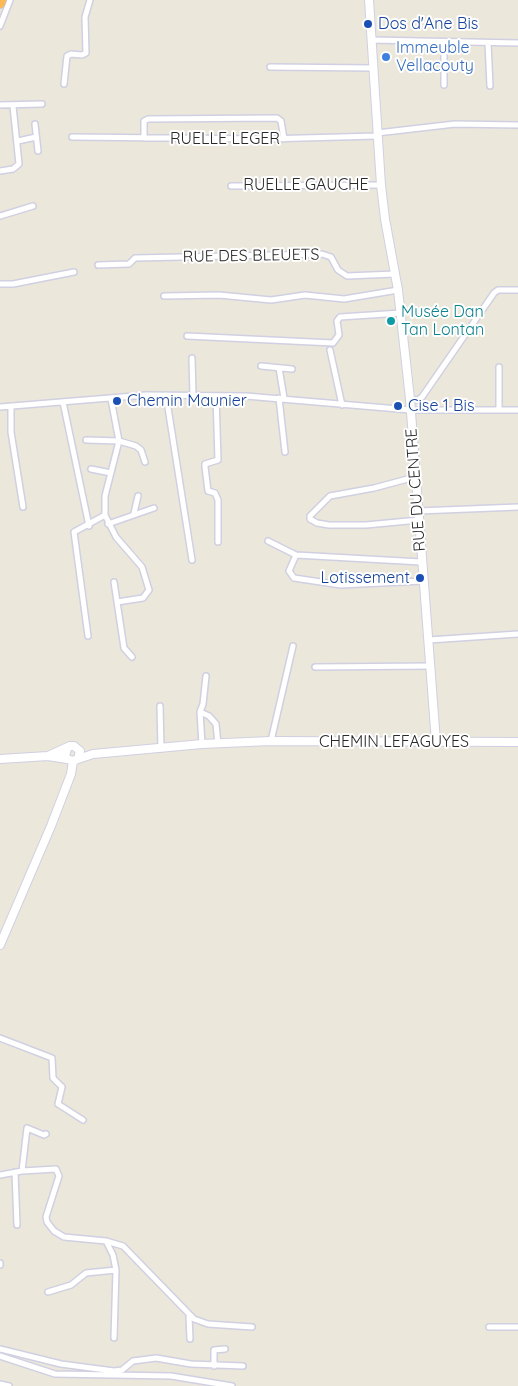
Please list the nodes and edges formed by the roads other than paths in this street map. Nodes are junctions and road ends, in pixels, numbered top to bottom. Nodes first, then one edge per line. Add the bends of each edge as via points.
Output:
1 (10, 0) edge
2 (90, 0) edge
3 (369, 0) edge
4 (0, 26) edge
5 (371, 40) junction
6 (444, 42) junction
7 (488, 43) junction
8 (518, 43) edge
9 (270, 67) dead end
10 (373, 68) junction
11 (64, 84) dead end
12 (444, 85) dead end
13 (490, 86) dead end
14 (42, 104) dead end
15 (0, 105) edge
16 (13, 106) junction
17 (35, 124) dead end
18 (518, 125) edge
19 (377, 135) junction
20 (36, 137) junction
21 (72, 137) dead end
22 (144, 138) junction
23 (284, 139) junction
24 (18, 141) junction
25 (38, 151) dead end
26 (0, 171) edge
27 (381, 185) junction
28 (231, 186) dead end
29 (34, 206) dead end
30 (0, 216) edge
31 (98, 265) dead end
32 (74, 272) dead end
33 (396, 274) junction
34 (0, 284) edge
35 (398, 290) junction
36 (518, 290) edge
37 (164, 296) dead end
38 (401, 313) junction
39 (187, 336) dead end
40 (330, 350) dead end
41 (192, 358) dead end
42 (261, 366) dead end
43 (279, 368) junction
44 (499, 368) dead end
45 (292, 369) dead end
46 (166, 395) junction
47 (193, 395) junction
48 (216, 396) junction
49 (111, 398) junction
50 (281, 398) junction
51 (410, 399) junction
52 (63, 402) junction
53 (342, 405) junction
54 (11, 406) junction
55 (0, 407) edge
56 (410, 410) junction
57 (499, 410) junction
58 (518, 410) edge
59 (86, 440) dead end
60 (119, 441) junction
61 (285, 452) dead end
62 (145, 462) dead end
63 (92, 469) dead end
64 (111, 473) junction
65 (416, 477) junction
66 (138, 496) dead end
67 (23, 507) dead end
68 (154, 508) dead end
69 (518, 508) edge
70 (418, 510) junction
71 (134, 514) junction
72 (106, 515) junction
73 (419, 520) junction
74 (108, 524) junction
75 (88, 526) junction
76 (268, 541) dead end
77 (218, 542) dead end
78 (296, 555) junction
79 (192, 560) dead end
80 (421, 562) junction
81 (423, 581) junction
82 (114, 582) dead end
83 (117, 602) junction
84 (518, 634) edge
85 (88, 636) dead end
86 (429, 640) junction
87 (293, 646) dead end
88 (132, 657) dead end
89 (314, 666) dead end
90 (431, 666) junction
91 (206, 676) dead end
92 (160, 706) dead end
93 (200, 712) junction
94 (271, 741) junction
95 (436, 742) junction
96 (518, 742) edge
97 (202, 744) junction
98 (218, 744) junction
99 (67, 748) junction
100 (78, 748) junction
101 (161, 749) junction
102 (93, 754) junction
103 (48, 756) junction
104 (0, 759) edge
105 (73, 760) junction
106 (0, 945) edge
107 (0, 1038) edge
108 (83, 1120) dead end
109 (46, 1134) dead end
110 (22, 1171) junction
111 (15, 1172) junction
112 (0, 1175) edge
113 (16, 1225) dead end
114 (106, 1241) junction
115 (116, 1270) junction
116 (48, 1292) dead end
117 (189, 1316) junction
118 (252, 1327) dead end
119 (489, 1327) dead end
120 (518, 1327) edge
121 (114, 1338) dead end
122 (190, 1340) dead end
123 (0, 1349) edge
124 (225, 1349) dead end
125 (0, 1356) edge
126 (214, 1366) junction
127 (243, 1366) dead end
128 (0, 1384) edge
129 (8, 1386) edge
130 (232, 1386) edge

1 - 4 street
2 - 11 street via 84,17 86,53 67,56
3 - 5 main road, RUE DU CENTRE
5 - 6 street
5 - 10 main road, RUE DU CENTRE
6 - 7 street
6 - 12 street
7 - 8 street
7 - 13 street
9 - 10 street
10 - 19 main road, RUE DU CENTRE
14 - 16 street
15 - 16 street
16 - 24 street
17 - 20 street
18 - 19 street, RUELLE LEGER via 455,124
19 - 23 street, RUELLE LEGER
19 - 27 main road, RUE DU CENTRE
20 - 24 street
20 - 25 street
21 - 22 street, RUELLE LEGER
22 - 23 street, RUELLE LEGER
22 - 23 street via 144,121 148,119 277,118 281,121
24 - 26 street via 19,164 13,169
27 - 28 street, RUELLE GAUCHE
27 - 33 main road, RUE DU CENTRE
29 - 30 street
31 - 33 street, RUE DES BLEUETS via 129,264 135,258 322,254 332,257 338,270 347,276
32 - 34 street
33 - 35 main road, RUE DU CENTRE
35 - 37 street via 344,299 305,295 271,300 218,295
35 - 38 main road, RUE DU CENTRE
36 - 51 street via 494,293 422,397
38 - 39 street via 340,317 337,321 339,335 333,343
38 - 51 main road, RUE DU CENTRE
40 - 53 street
41 - 47 street
42 - 43 street
43 - 45 street
43 - 50 street
44 - 57 street
46 - 47 street
46 - 49 street
46 - 79 street
47 - 48 street
48 - 50 street
48 - 77 street via 218,460 205,464 205,467 208,491 218,500
49 - 52 street
49 - 60 street
50 - 53 street
50 - 61 street
51 - 56 main road, RUE DU CENTRE
52 - 54 street
52 - 75 street
53 - 56 street
54 - 55 street
54 - 67 street via 11,432
56 - 57 street
56 - 65 main road, RUE DU CENTRE
57 - 58 street
59 - 60 street
60 - 62 street via 139,448
60 - 64 street
63 - 64 street
64 - 72 street via 105,496
65 - 70 main road, RUE DU CENTRE
65 - 73 street via 330,496 310,519 323,524 366,525
66 - 71 street
68 - 71 street
69 - 70 street
70 - 73 main road, RUE DU CENTRE
71 - 74 street
72 - 74 street
72 - 75 street
73 - 80 main road, RUE DU CENTRE
74 - 83 street via 142,567 149,590 143,598
75 - 85 street via 74,532
76 - 78 street
78 - 80 street
78 - 81 street via 289,571 294,578 341,585
80 - 81 main road, RUE DU CENTRE
81 - 86 main road, RUE DU CENTRE
82 - 83 street
83 - 88 street via 124,648
84 - 86 street
86 - 90 main road, RUE DU CENTRE
87 - 94 street
89 - 90 street
90 - 95 main road, RUE DU CENTRE
91 - 93 street
92 - 101 street
93 - 97 street
93 - 98 street via 216,724
94 - 95 main road, CHEMIN LEFAGUYES
94 - 98 main road, CHEMIN LEFAGUYES
95 - 96 main road, CHEMIN LEFAGUYES
97 - 98 main road, CHEMIN LEFAGUYES
97 - 101 main road, CHEMIN LEFAGUYES
99 - 100 main road
99 - 103 main road, CHEMIN LEFAGUYES
99 - 105 main road via 65,756
100 - 102 main road, CHEMIN LEFAGUYES
100 - 105 main road via 80,751
101 - 102 main road, CHEMIN LEFAGUYES
102 - 105 main road, CHEMIN LEFAGUYES
103 - 104 main road, CHEMIN LEFAGUYES
103 - 105 main road, CHEMIN LEFAGUYES
105 - 106 main road via 71,774 51,826
107 - 108 street via 52,1058 53,1078 62,1087 58,1104
109 - 110 street via 27,1128
110 - 111 street
110 - 114 street via 58,1170 46,1216 54,1231 64,1237
111 - 112 street
111 - 113 street
114 - 115 street
114 - 117 street via 128,1250
115 - 116 street via 86,1273 71,1286
115 - 121 street
117 - 118 street via 208,1324
117 - 122 street
119 - 120 street
123 - 126 street via 61,1364 114,1371 122,1370 133,1361 156,1358
124 - 126 street via 214,1350
125 - 130 street via 55,1374 171,1376
126 - 127 street
128 - 129 street

